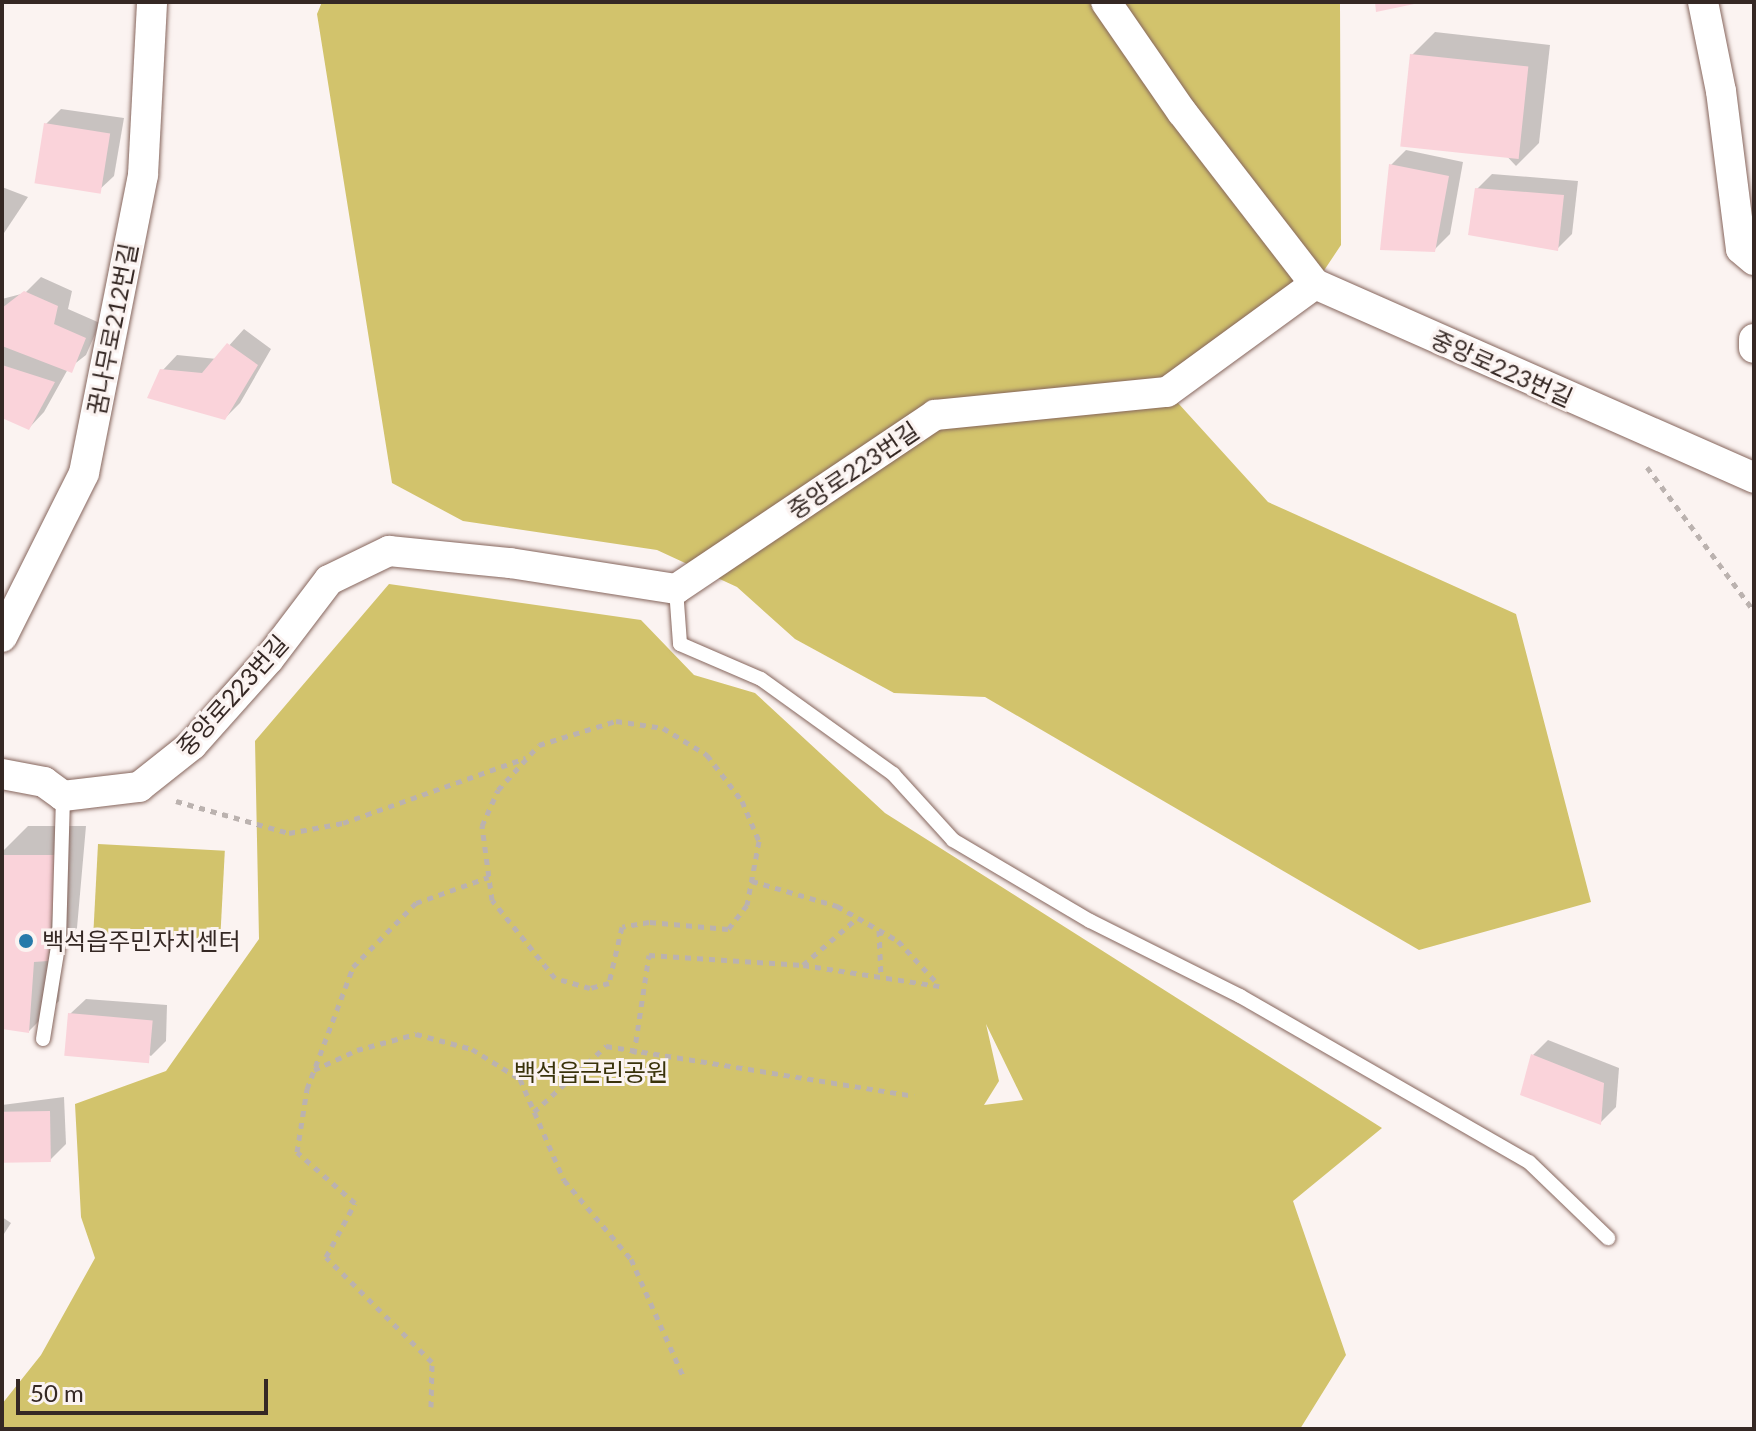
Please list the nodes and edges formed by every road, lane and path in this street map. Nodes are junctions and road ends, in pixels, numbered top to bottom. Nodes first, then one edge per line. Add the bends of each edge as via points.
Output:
1 (152, 2) edge
2 (1106, 2) edge
3 (1703, 2) edge
4 (1754, 260) edge
5 (1315, 284) junction
6 (1754, 339) edge
7 (1754, 348) edge
8 (1645, 465) dead end
9 (1754, 478) edge
10 (676, 589) junction
11 (1754, 611) edge
12 (2, 637) edge
13 (527, 757) junction
14 (2, 774) edge
15 (63, 796) junction
16 (176, 801) dead end
17 (489, 877) junction
18 (752, 881) junction
19 (857, 918) junction
20 (879, 930) junction
21 (803, 965) junction
22 (881, 977) junction
23 (43, 1039) dead end
24 (634, 1054) junction
25 (314, 1070) junction
26 (914, 1096) dead end
27 (534, 1112) junction
28 (1608, 1238) dead end
29 (683, 1376) dead end
30 (431, 1407) dead end

1 - 12 street, 꿈나무로212번길 via 143,175 84,473
2 - 5 street via 1182,112
3 - 4 street via 1721,91 1741,249
5 - 9 street, 중앙로223번길
5 - 10 street, 중앙로223번길 via 1167,392 935,415
6 - 7 street
8 - 11 path
10 - 15 street, 중앙로223번길 via 526,565 389,551 329,580 269,659 192,745 139,787
10 - 28 lane via 680,644 761,679 893,774 953,840 1529,1162
13 - 16 path via 343,823 289,833
13 - 17 path via 498,790 482,826
13 - 18 path via 539,745 616,721 663,728 707,755 742,801 759,841
14 - 15 street via 44,782
15 - 23 lane via 59,940
17 - 18 path via 492,900 555,978 590,988 609,983 622,927 649,922 728,929 747,905
17 - 25 path via 416,903 353,967
18 - 19 path via 837,906
19 - 20 path
19 - 21 path
20 - 22 path
20 - 22 path via 898,941 939,986
21 - 22 path
21 - 24 path via 649,955
24 - 26 path
24 - 27 path via 606,1046
25 - 27 path via 357,1050 416,1034 472,1049 520,1079
25 - 30 path via 297,1152 355,1203 326,1257 432,1362
27 - 29 path via 564,1180 631,1259

